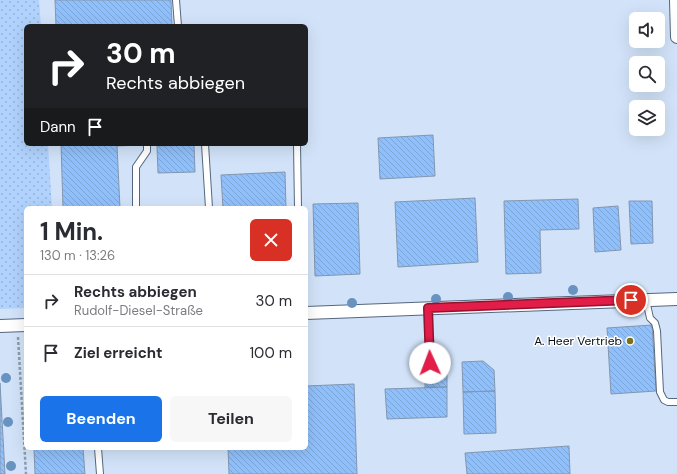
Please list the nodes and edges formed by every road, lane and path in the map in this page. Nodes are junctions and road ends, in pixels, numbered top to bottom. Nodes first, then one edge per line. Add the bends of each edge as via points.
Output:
1 (176, 0) edge
2 (676, 0) edge
3 (178, 24) edge
4 (677, 36) edge
5 (147, 146) edge
6 (205, 146) edge
7 (297, 146) edge
8 (136, 206) edge
9 (209, 206) edge
10 (298, 206) edge
11 (677, 298) edge
12 (646, 300) junction
13 (428, 308) junction
14 (308, 313) edge
15 (22, 325) edge
16 (0, 326) edge
17 (430, 363) dead end
18 (24, 400) edge
19 (677, 402) edge
20 (25, 450) edge
21 (98, 450) edge
22 (26, 474) edge
23 (100, 474) edge

1 - 3 lane
2 - 4 street
5 - 8 lane via 147,151 136,166
6 - 9 lane
7 - 10 lane
11 - 12 street
12 - 13 street
12 - 19 lane via 650,318 655,323 657,331 660,392 664,400
13 - 14 street
13 - 17 lane
15 - 16 street
15 - 18 path
20 - 22 path
21 - 23 lane

